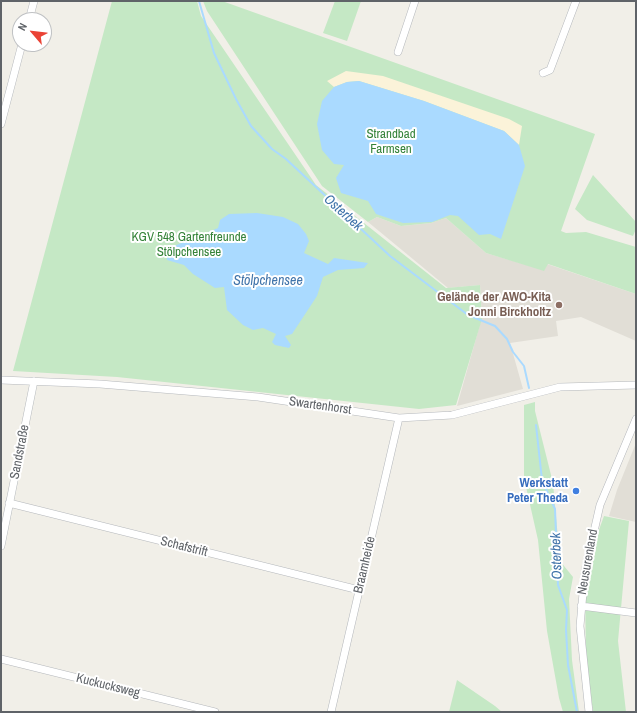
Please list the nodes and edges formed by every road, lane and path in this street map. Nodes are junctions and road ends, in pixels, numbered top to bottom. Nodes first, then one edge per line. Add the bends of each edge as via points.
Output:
1 (34, 1) edge
2 (415, 1) edge
3 (576, 1) edge
4 (31, 12) edge
5 (20, 52) edge
6 (398, 52) dead end
7 (542, 73) dead end
8 (1, 124) edge
9 (1, 380) edge
10 (34, 381) junction
11 (636, 385) edge
12 (399, 418) junction
13 (636, 419) edge
14 (9, 503) junction
15 (1, 546) edge
16 (359, 590) junction
17 (581, 606) junction
18 (636, 613) edge
19 (1, 659) edge
20 (216, 712) edge
21 (330, 712) edge
22 (589, 712) edge

1 - 4 street
2 - 6 street
3 - 7 street via 550,70
5 - 8 street
9 - 10 street, Swartenhorst
10 - 12 street, Swartenhorst via 120,385 258,397
10 - 14 street, Sandstraße
11 - 12 street, Swartenhorst via 560,387 452,415
12 - 16 street, Braamheide
13 - 17 street, Neusurenland via 597,517 585,571
14 - 15 street, Sandstraße
14 - 16 street, Schafstrift
16 - 21 street, Braamheide
17 - 18 street
17 - 22 street, Neusurenland via 581,648
19 - 20 street, Kuckucksweg

